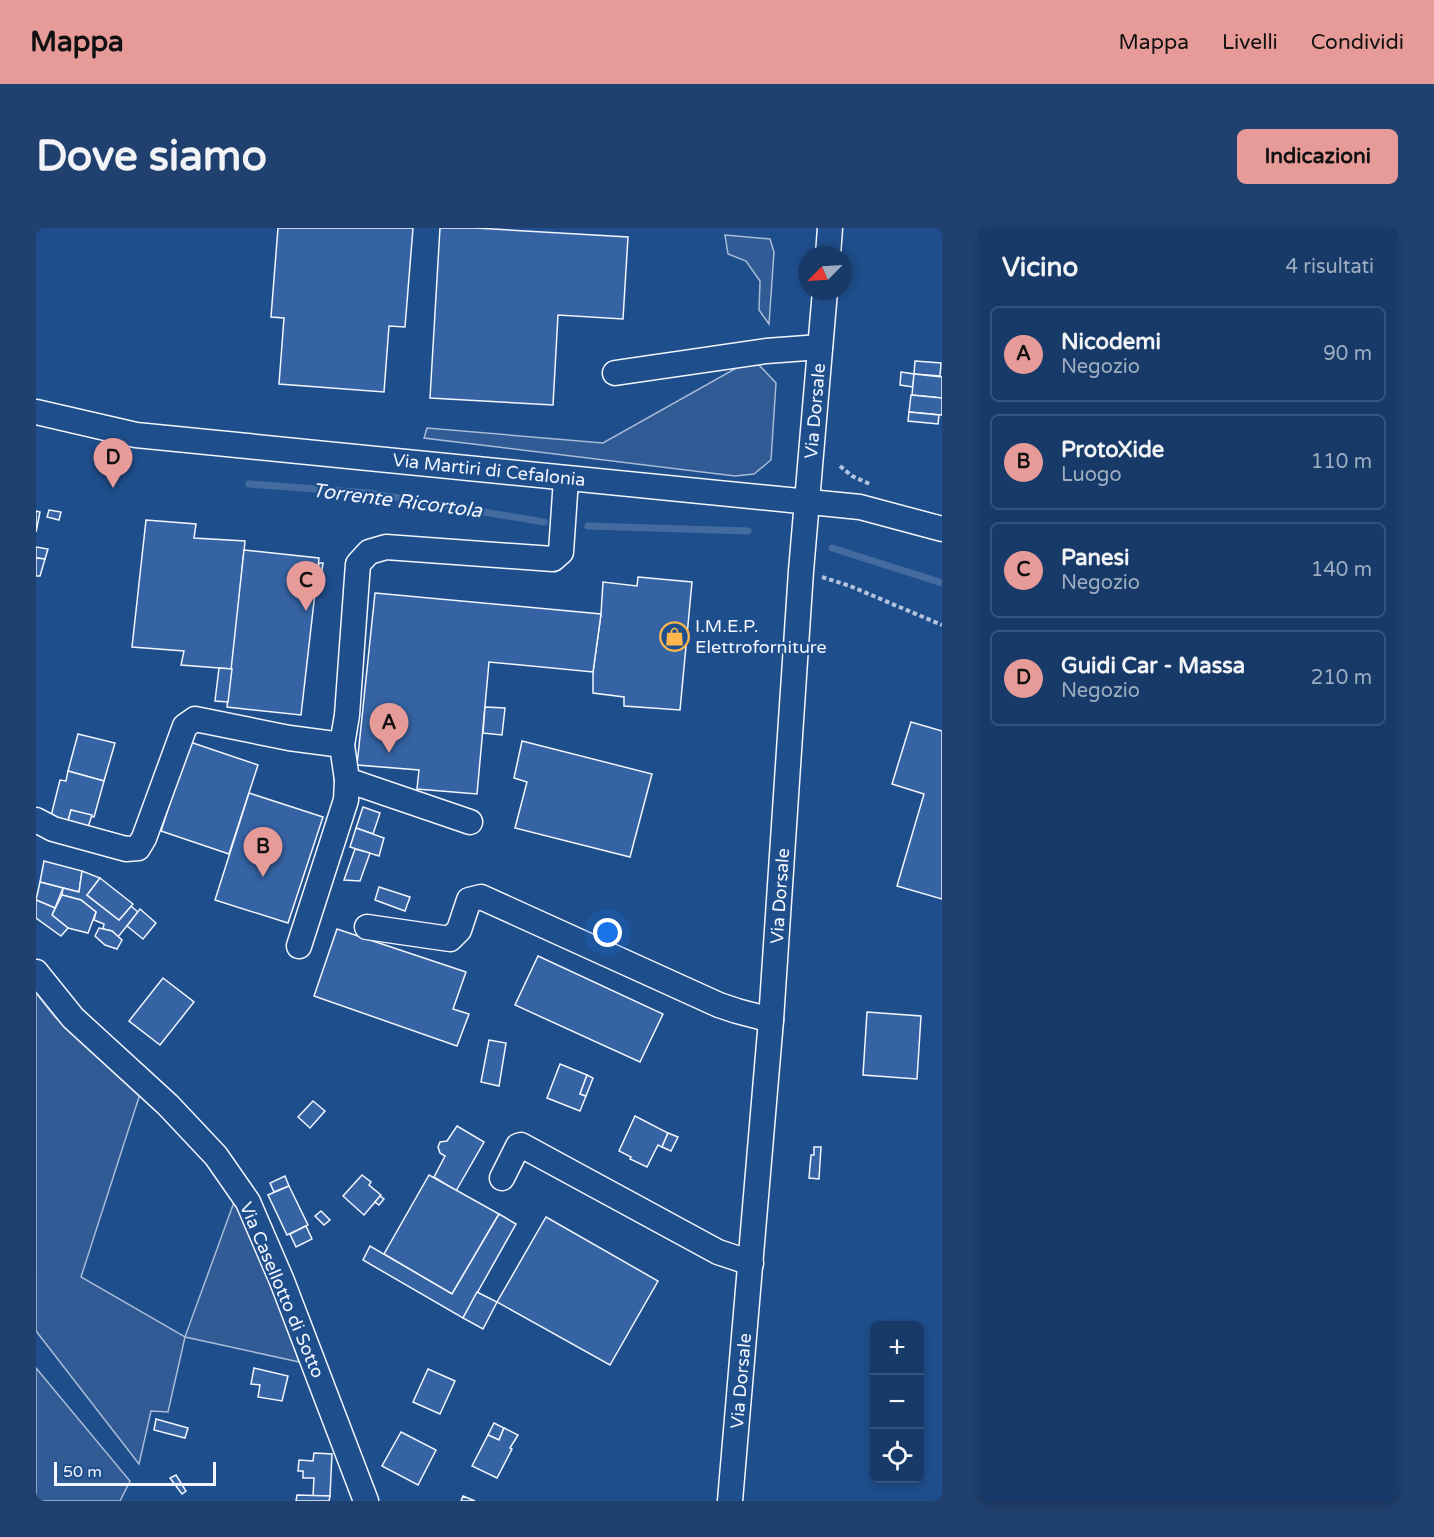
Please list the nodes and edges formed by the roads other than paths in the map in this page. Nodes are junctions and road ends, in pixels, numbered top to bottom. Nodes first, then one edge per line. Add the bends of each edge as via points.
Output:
1 (830, 228) edge
2 (829, 246) edge
3 (824, 300) edge
4 (820, 347) junction
5 (615, 373) dead end
6 (36, 412) edge
7 (566, 479) junction
8 (808, 502) junction
9 (942, 529) edge
10 (342, 745) junction
11 (347, 780) junction
12 (36, 820) edge
13 (471, 822) dead end
14 (367, 927) dead end
15 (299, 946) dead end
16 (36, 972) edge
17 (771, 1020) junction
18 (502, 1178) dead end
19 (751, 1263) junction
20 (366, 1501) edge
21 (730, 1501) edge

1 - 2 street
3 - 4 street, Via Dorsale
4 - 5 street
4 - 8 street, Via Dorsale
6 - 7 street, Via Martiri di Cefalonia via 136,435
7 - 8 street, Via Martiri di Cefalonia
7 - 10 street via 561,552 553,559 386,547 369,552 358,564
8 - 9 street, Via Martiri di Cefalonia via 860,507
8 - 17 street, Via Dorsale
10 - 11 street
10 - 12 street via 195,719 185,726 138,848 126,849
11 - 13 street
11 - 15 street via 346,800
14 - 17 street via 450,939 459,930 469,900 481,897 719,1005
16 - 20 street, Via Casellotto di Sotto via 73,1018 168,1105 216,1156 248,1202
17 - 19 street, Via Dorsale
18 - 19 street via 521,1145 718,1252
19 - 21 street, Via Dorsale

